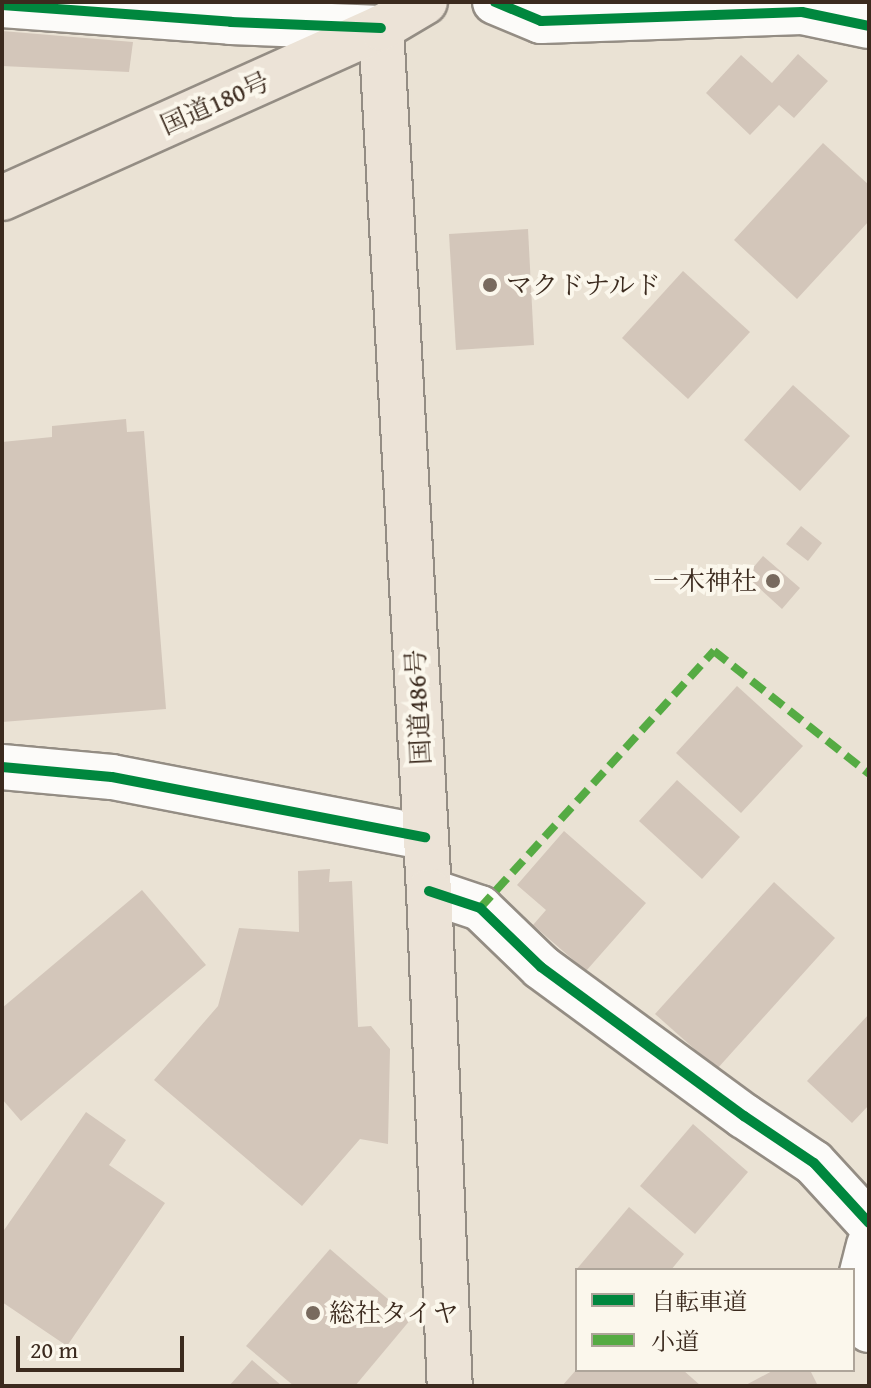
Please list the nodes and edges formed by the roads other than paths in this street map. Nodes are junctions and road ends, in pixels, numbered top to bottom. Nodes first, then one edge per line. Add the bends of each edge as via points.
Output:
1 (425, 2) edge
2 (495, 2) edge
3 (2, 5) edge
4 (869, 26) edge
5 (381, 28) junction
6 (2, 198) edge
7 (2, 767) edge
8 (425, 837) junction
9 (429, 891) junction
10 (869, 1223) edge
11 (869, 1245) edge
12 (855, 1300) edge
13 (855, 1306) edge
14 (869, 1330) edge
15 (450, 1386) edge

1 - 5 highway, 国道180号
2 - 4 street via 541,21 802,12
3 - 5 street
5 - 6 highway, 国道180号
5 - 8 highway, 国道486号
7 - 8 street via 112,777
8 - 9 highway, 国道486号
9 - 10 street via 480,908 541,967 814,1163
9 - 15 highway, 国道486号
11 - 12 street
13 - 14 street

